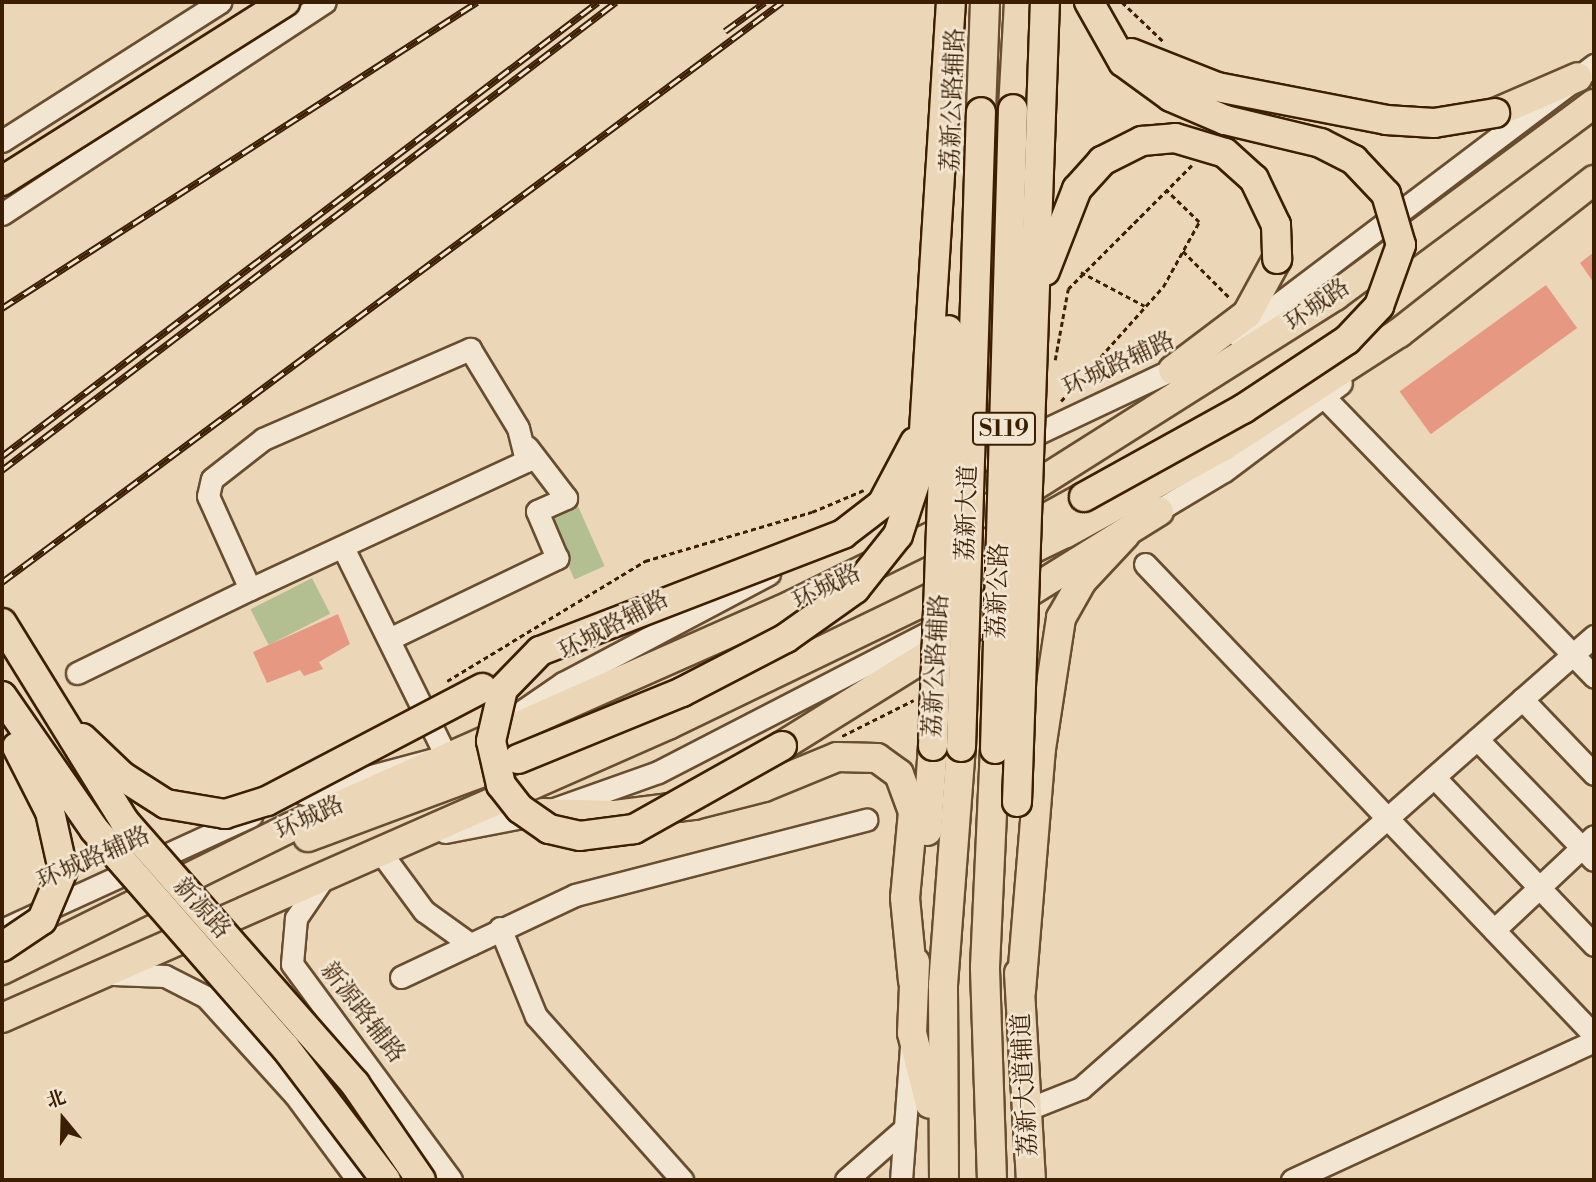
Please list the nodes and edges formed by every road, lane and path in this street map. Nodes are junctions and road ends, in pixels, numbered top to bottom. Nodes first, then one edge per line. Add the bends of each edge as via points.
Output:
1 (220, 2) edge
2 (285, 2) edge
3 (325, 2) edge
4 (951, 2) edge
5 (957, 2) edge
6 (985, 2) edge
7 (1018, 2) edge
8 (1045, 2) edge
9 (1122, 2) edge
10 (1091, 7) edge
11 (1174, 49) dead end
12 (1586, 71) edge
13 (1594, 104) edge
14 (9, 137) edge
15 (1196, 155) dead end
16 (1594, 180) edge
17 (2, 181) edge
18 (46, 186) junction
19 (1166, 190) junction
20 (2, 214) edge
21 (1184, 251) junction
22 (1081, 272) junction
23 (1068, 289) dead end
24 (1236, 304) dead end
25 (1145, 306) junction
26 (1032, 321) junction
27 (1399, 334) junction
28 (1173, 370) junction
29 (1324, 397) junction
30 (1057, 406) dead end
31 (924, 409) junction
32 (527, 447) junction
33 (932, 483) junction
34 (870, 487) dead end
35 (1159, 510) junction
36 (1125, 535) junction
37 (343, 548) junction
38 (1145, 564) dead end
39 (250, 589) junction
40 (2, 623) edge
41 (867, 629) junction
42 (1594, 636) edge
43 (388, 639) junction
44 (1573, 655) junction
45 (77, 673) dead end
46 (1594, 677) edge
47 (40, 694) junction
48 (2, 696) edge
49 (419, 699) junction
50 (918, 699) dead end
51 (1522, 699) junction
52 (2, 716) edge
53 (837, 739) dead end
54 (1477, 739) junction
55 (484, 740) junction
56 (933, 746) junction
57 (446, 756) junction
58 (1594, 774) edge
59 (1434, 777) junction
60 (543, 813) junction
61 (1387, 818) junction
62 (866, 820) dead end
63 (388, 846) junction
64 (1590, 848) edge
65 (208, 868) junction
66 (329, 871) junction
67 (949, 880) junction
68 (1539, 888) junction
69 (500, 928) junction
70 (2, 930) edge
71 (1494, 930) junction
72 (470, 944) junction
73 (1594, 945) edge
74 (2, 947) edge
75 (2, 970) edge
76 (97, 976) junction
77 (401, 977) dead end
78 (912, 981) junction
79 (1021, 991) junction
80 (2, 1018) edge
81 (912, 1033) junction
82 (1594, 1035) edge
83 (1594, 1041) edge
84 (1028, 1109) junction
85 (903, 1130) junction
86 (944, 1169) edge
87 (358, 1180) edge
88 (386, 1180) edge
89 (421, 1180) edge
90 (451, 1180) edge
91 (682, 1180) edge
92 (846, 1180) edge
93 (901, 1180) edge
94 (992, 1180) edge
95 (1031, 1180) edge
96 (1292, 1180) edge

1 - 14 street
2 - 17 main road, bridge
3 - 18 street
4 - 31 main road, bridge
5 - 56 main road, 荔新公路辅路, bridge
6 - 67 main road, 荔新大道, bridge via 961,747
7 - 94 main road, 荔新公路 / S119, bridge via 985,967
8 - 26 main road, bridge
9 - 11 path
10 - 12 main road, bridge via 1135,56 1217,87 1410,123 1495,113
10 - 41 main road, bridge via 1124,62 1171,97 1225,120 1321,143 1354,160 1386,194 1401,245 1384,296 1347,340 1243,409 958,567
12 - 28 street, 环城路辅路 via 1330,270 1246,330
13 - 55 main road, 环城路 via 1335,296 1042,482 792,605
14 - 18 street via 16,173
15 - 19 path
16 - 27 main road
18 - 20 street
19 - 21 path via 1199,222
19 - 22 path
21 - 24 path
21 - 25 path
22 - 23 path
22 - 25 path
25 - 30 path
26 - 28 main road, bridge via 1054,236 1077,189 1102,161 1142,141 1193,140 1242,166 1271,210 1277,259 1247,314
26 - 79 main road, bridge via 1013,900
27 - 29 street
27 - 41 main road via 1224,446 1066,533
28 - 33 street, 环城路辅路
29 - 35 street
29 - 44 street
31 - 36 main road, bridge via 903,471 864,520 798,556 557,640 523,664 503,689 491,741 501,785 520,809 549,829 580,836 635,829 782,746
31 - 65 main road, bridge via 915,498 886,554 855,589 786,638 713,678 518,758
32 - 37 street via 526,461 507,472
32 - 39 street via 470,349 263,439 207,488
32 - 43 street via 566,498 537,512 557,558
33 - 47 main road, bridge via 655,602 267,802 205,815 166,804 122,776
33 - 55 street, 环城路辅路 via 563,683
34 - 49 path via 799,516 645,561
35 - 36 main road
35 - 60 street via 707,749
36 - 79 main road via 1082,581 1061,618 1041,749
37 - 39 street
37 - 43 street
38 - 61 street
39 - 45 street
40 - 47 main road, 新源路, bridge
41 - 63 main road via 668,725
42 - 44 street
43 - 49 street
44 - 46 street
44 - 51 street
47 - 89 main road, 新源路, bridge via 125,822 355,1084
48 - 88 main road, 新源路, bridge via 94,829 285,1046
49 - 57 street
50 - 53 path
51 - 54 street
51 - 58 street
52 - 74 main road, bridge via 50,812 63,870 42,920
54 - 59 street
54 - 64 street
55 - 57 main road, 环城路
56 - 67 main road
56 - 78 main road, 荔新公路辅路
57 - 65 main road, 环城路
57 - 70 street, 环城路辅路 via 312,790
59 - 61 street
59 - 68 street
60 - 63 street
60 - 78 main road via 615,814 694,805 837,757 877,758 899,774 911,798 905,898
61 - 71 street
61 - 84 street via 1081,1088
62 - 69 street via 601,887
63 - 66 main road
63 - 72 street via 424,911
64 - 68 street
65 - 75 main road, 环城路
66 - 76 main road
66 - 90 street, 新源路辅路 via 296,918 292,964
67 - 86 main road
68 - 71 street
68 - 73 street
69 - 72 street
69 - 91 street via 536,1016
71 - 82 street
72 - 77 street
76 - 80 main road
76 - 87 street via 164,976 206,997 295,1095
78 - 81 main road, 荔新公路辅路
79 - 84 main road, 荔新大道辅道
81 - 85 street
81 - 86 main road, 荔新公路辅路
83 - 96 street
84 - 95 main road, 荔新大道辅道
85 - 92 street
85 - 93 street

